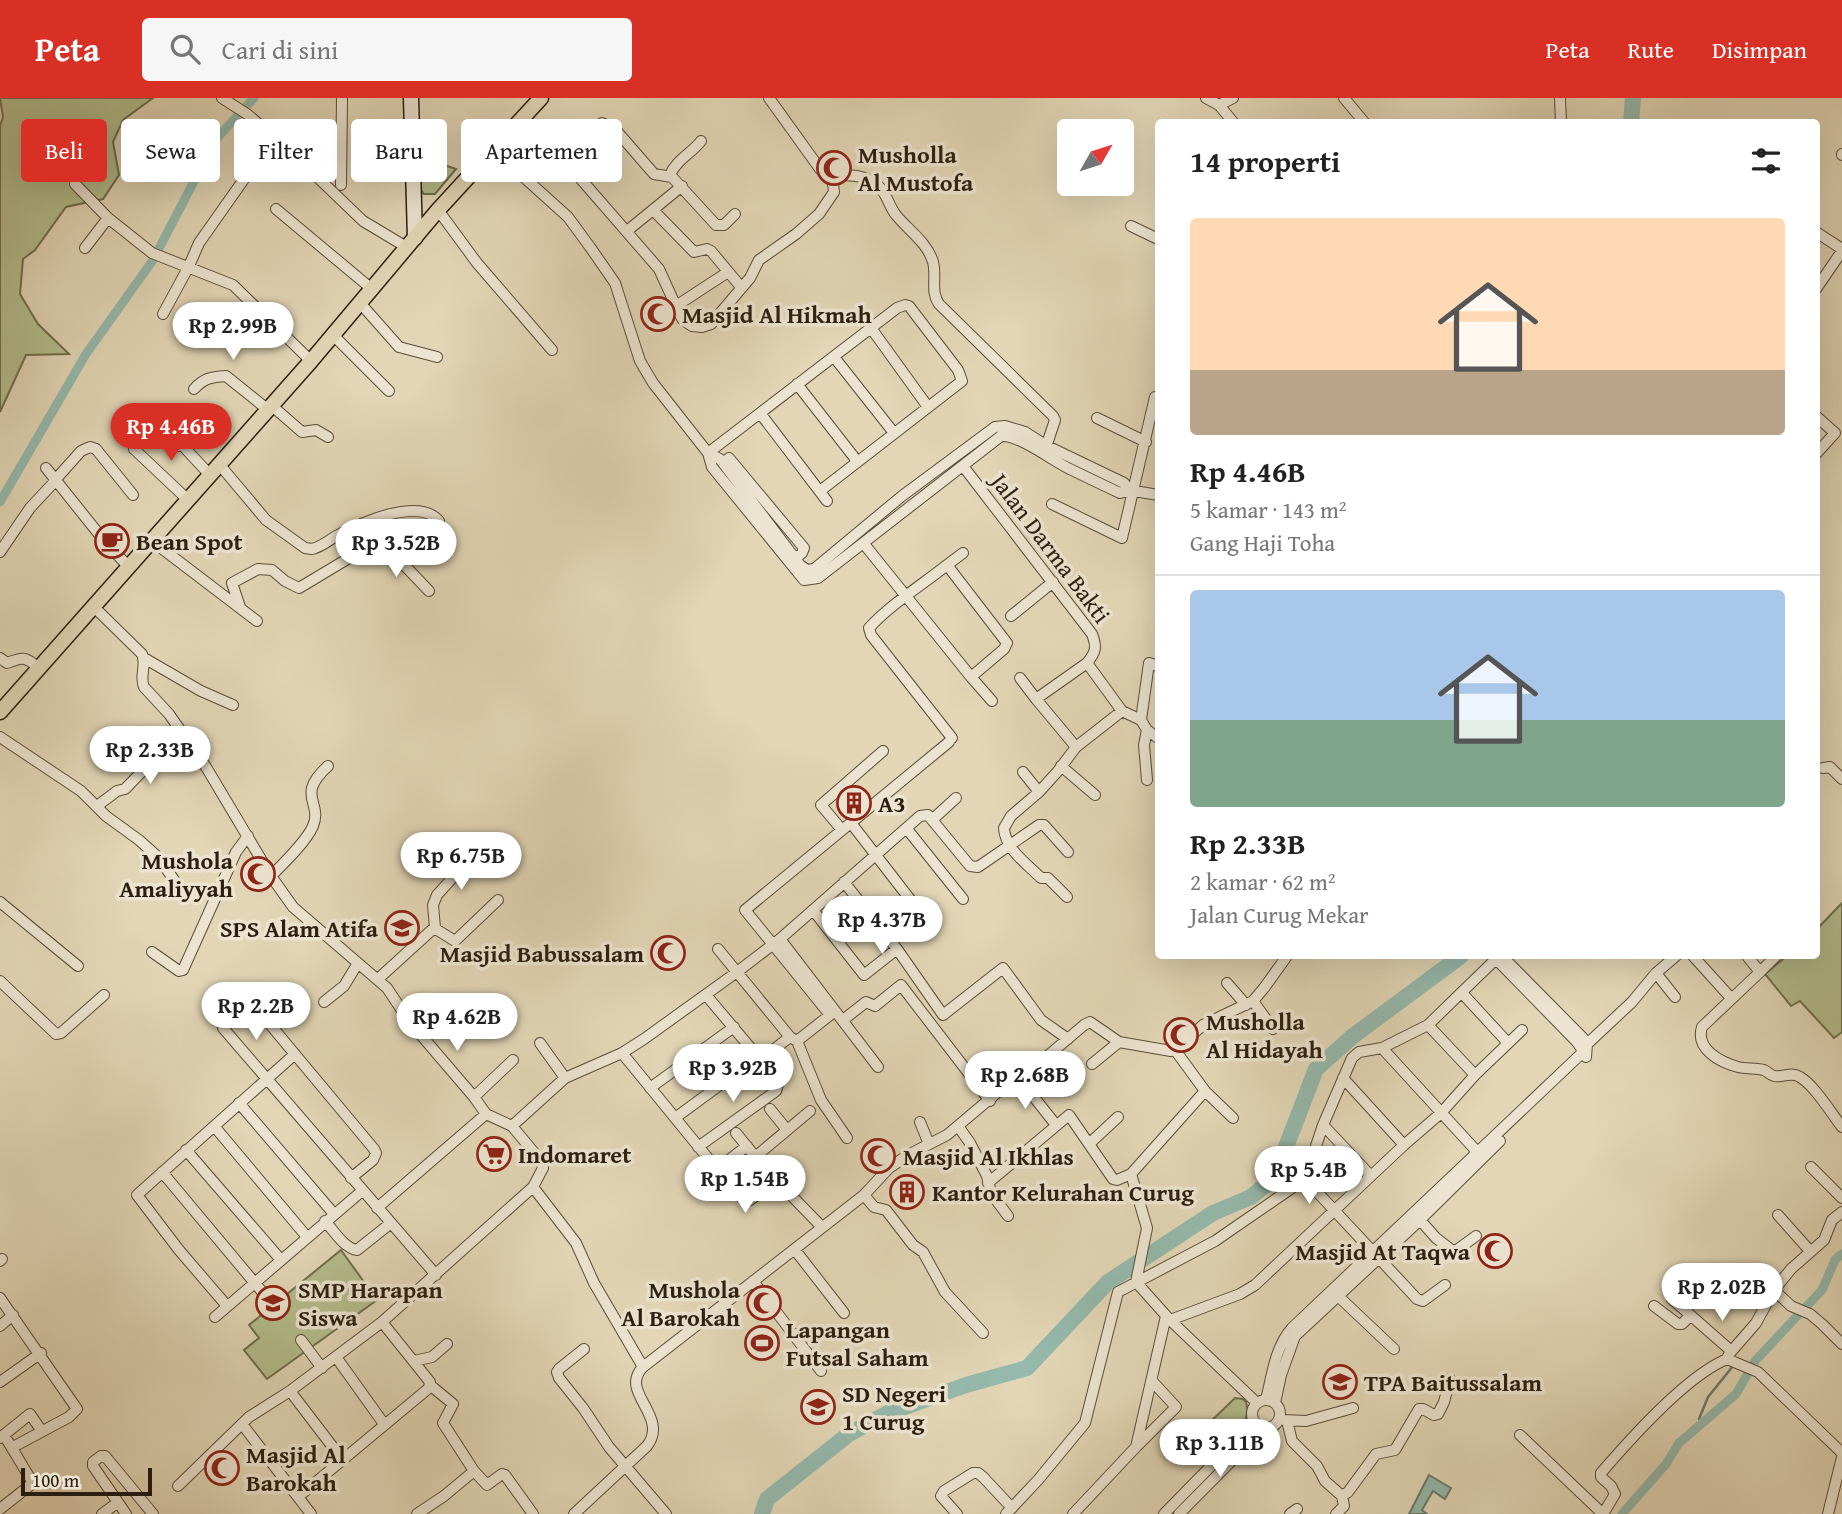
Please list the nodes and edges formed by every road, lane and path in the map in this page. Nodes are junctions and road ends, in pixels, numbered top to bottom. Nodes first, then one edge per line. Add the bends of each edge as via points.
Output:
1 (222, 98) edge
2 (342, 98) edge
3 (411, 98) edge
4 (541, 98) edge
5 (769, 98) edge
6 (1206, 98) edge
7 (1233, 98) edge
8 (1345, 98) edge
9 (1560, 98) edge
10 (1219, 105) junction
11 (252, 119) edge
12 (520, 119) edge
13 (1231, 119) edge
14 (1362, 119) edge
15 (1562, 119) edge
16 (622, 137) edge
17 (701, 141) dead end
18 (670, 174) junction
19 (832, 175) junction
20 (241, 182) edge
21 (322, 182) edge
22 (464, 182) edge
23 (529, 182) edge
24 (583, 182) edge
25 (75, 184) dead end
26 (341, 185) dead end
27 (682, 186) junction
28 (412, 198) junction
29 (276, 209) dead end
30 (438, 210) junction
31 (653, 210) junction
32 (735, 214) dead end
33 (107, 218) junction
34 (1131, 226) dead end
35 (627, 231) junction
36 (1820, 235) edge
37 (1155, 238) edge
38 (411, 243) junction
39 (85, 248) dead end
40 (1842, 250) edge
41 (189, 266) junction
42 (727, 272) junction
43 (1820, 283) edge
44 (741, 286) junction
45 (373, 290) junction
46 (361, 304) junction
47 (676, 306) junction
48 (163, 314) dead end
49 (871, 328) junction
50 (333, 335) junction
51 (552, 350) dead end
52 (437, 356) dead end
53 (834, 356) junction
54 (311, 361) junction
55 (797, 384) junction
56 (194, 389) dead end
57 (389, 391) dead end
58 (1155, 397) dead end
59 (269, 407) junction
60 (928, 407) junction
61 (760, 413) junction
62 (1097, 418) dead end
63 (1820, 420) edge
64 (160, 424) dead end
65 (894, 433) junction
66 (328, 437) dead end
67 (1146, 442) junction
68 (134, 449) dead end
69 (1044, 450) junction
70 (1820, 450) edge
71 (708, 453) junction
72 (857, 461) junction
73 (963, 466) junction
74 (46, 468) dead end
75 (214, 469) junction
76 (56, 479) junction
77 (820, 491) junction
78 (1132, 491) junction
79 (133, 495) dead end
80 (1155, 495) edge
81 (902, 496) junction
82 (187, 499) junction
83 (827, 502) dead end
84 (1052, 503) dead end
85 (911, 507) junction
86 (152, 541) junction
87 (864, 544) junction
88 (385, 545) junction
89 (0, 552) edge
90 (963, 553) dead end
91 (947, 565) junction
92 (129, 567) junction
93 (1053, 582) junction
94 (429, 591) dead end
95 (907, 597) junction
96 (93, 606) junction
97 (240, 607) junction
98 (1011, 616) dead end
99 (257, 621) dead end
100 (0, 658) edge
101 (144, 658) junction
102 (1087, 663) junction
103 (1155, 665) edge
104 (38, 668) junction
105 (971, 677) junction
106 (1020, 678) dead end
107 (1036, 699) junction
108 (992, 701) dead end
109 (233, 705) dead end
110 (1122, 710) junction
111 (0, 712) edge
112 (1141, 720) junction
113 (1147, 730) junction
114 (1155, 736) edge
115 (0, 737) edge
116 (184, 738) junction
117 (1076, 747) junction
118 (883, 751) dead end
119 (328, 766) dead end
120 (1061, 766) junction
121 (1823, 768) dead end
122 (1023, 772) dead end
123 (1842, 779) edge
124 (1147, 780) dead end
125 (1039, 792) junction
126 (1095, 795) dead end
127 (956, 798) dead end
128 (97, 806) junction
129 (932, 820) junction
130 (851, 823) junction
131 (907, 828) junction
132 (842, 830) junction
133 (248, 836) junction
134 (1009, 845) junction
135 (1068, 852) dead end
136 (475, 853) dead end
137 (875, 856) junction
138 (271, 876) junction
139 (844, 882) junction
140 (186, 897) dead end
141 (1068, 897) dead end
142 (963, 899) dead end
143 (498, 900) dead end
144 (0, 902) edge
145 (813, 910) junction
146 (435, 928) junction
147 (933, 929) dead end
148 (777, 942) junction
149 (718, 949) dead end
150 (897, 949) junction
151 (152, 952) dead end
152 (1285, 959) edge
153 (1495, 959) edge
154 (1499, 959) edge
155 (1672, 959) edge
156 (1696, 959) edge
157 (1749, 959) edge
158 (1773, 959) edge
159 (358, 963) junction
160 (78, 966) dead end
161 (737, 972) junction
162 (1760, 972) junction
163 (1656, 973) junction
164 (378, 979) junction
165 (0, 981) edge
166 (1227, 984) dead end
167 (1462, 993) junction
168 (104, 995) dead end
169 (706, 995) junction
170 (248, 998) dead end
171 (1675, 998) dead end
172 (1731, 998) junction
173 (324, 1002) dead end
174 (1249, 1003) junction
175 (475, 1004) dead end
176 (831, 1011) junction
177 (843, 1020) junction
178 (1428, 1025) junction
179 (734, 1027) junction
180 (223, 1028) dead end
181 (1273, 1029) dead end
182 (1522, 1030) dead end
183 (422, 1036) junction
184 (794, 1039) junction
185 (1068, 1039) junction
186 (1119, 1042) junction
187 (1508, 1042) junction
188 (540, 1043) dead end
189 (1584, 1046) junction
190 (1382, 1048) junction
191 (1175, 1050) junction
192 (622, 1053) junction
193 (295, 1054) junction
194 (759, 1058) junction
195 (513, 1060) dead end
196 (1092, 1064) dead end
197 (878, 1067) dead end
198 (1475, 1075) junction
199 (1018, 1077) junction
200 (565, 1078) junction
201 (1343, 1078) junction
202 (268, 1080) junction
203 (650, 1088) junction
204 (1205, 1091) junction
205 (474, 1097) junction
206 (990, 1101) junction
207 (239, 1103) junction
208 (770, 1109) dead end
209 (810, 1111) dead end
210 (1441, 1113) junction
211 (486, 1114) junction
212 (1118, 1117) dead end
213 (675, 1118) junction
214 (1233, 1118) dead end
215 (920, 1122) dead end
216 (1056, 1125) junction
217 (1323, 1125) junction
218 (214, 1126) junction
219 (512, 1126) junction
220 (958, 1126) junction
221 (1842, 1127) edge
222 (787, 1130) junction
223 (736, 1133) dead end
224 (847, 1138) dead end
225 (929, 1144) junction
226 (1089, 1144) junction
227 (1404, 1145) junction
228 (747, 1146) junction
229 (698, 1147) junction
230 (186, 1150) junction
231 (1480, 1155) junction
232 (755, 1157) junction
233 (1811, 1167) dead end
234 (716, 1170) junction
235 (162, 1172) junction
236 (1131, 1174) junction
237 (1371, 1176) junction
238 (351, 1178) junction
239 (1304, 1179) junction
240 (776, 1182) junction
241 (988, 1183) junction
242 (533, 1187) junction
243 (362, 1191) junction
244 (863, 1195) junction
245 (1439, 1195) junction
246 (1842, 1198) edge
247 (377, 1208) junction
248 (1336, 1210) junction
249 (1842, 1212) edge
250 (334, 1214) junction
251 (1778, 1215) dead end
252 (1008, 1216) dead end
253 (1420, 1220) junction
254 (325, 1221) junction
255 (391, 1223) junction
256 (822, 1227) junction
257 (1476, 1236) dead end
258 (307, 1237) junction
259 (795, 1250) junction
260 (1810, 1251) junction
261 (1376, 1255) junction
262 (281, 1260) junction
263 (436, 1275) junction
264 (1136, 1279) junction
265 (753, 1281) junction
266 (255, 1283) junction
267 (1445, 1285) dead end
268 (1774, 1290) junction
269 (264, 1294) dead end
270 (1338, 1296) junction
271 (0, 1298) edge
272 (1672, 1299) dead end
273 (227, 1306) junction
274 (1654, 1306) dead end
275 (844, 1313) dead end
276 (13, 1315) junction
277 (1690, 1315) junction
278 (215, 1317) dead end
279 (1168, 1318) junction
280 (382, 1322) junction
281 (0, 1325) edge
282 (983, 1333) dead end
283 (301, 1340) dead end
284 (1842, 1344) edge
285 (447, 1345) dead end
286 (584, 1349) dead end
287 (1394, 1349) dead end
288 (41, 1353) junction
289 (1728, 1356) junction
290 (336, 1357) junction
291 (414, 1361) junction
292 (643, 1367) junction
293 (322, 1368) junction
294 (821, 1371) dead end
295 (1450, 1379) dead end
296 (1152, 1381) junction
297 (0, 1382) edge
298 (430, 1385) junction
299 (290, 1391) junction
300 (1266, 1402) junction
301 (1353, 1408) dead end
302 (1283, 1420) junction
303 (242, 1424) junction
304 (384, 1424) junction
305 (1259, 1425) junction
306 (41, 1430) junction
307 (1520, 1435) dead end
308 (2, 1436) edge
309 (13, 1447) junction
310 (1136, 1447) junction
311 (1842, 1455) edge
312 (342, 1460) junction
313 (626, 1467) junction
314 (474, 1471) junction
315 (178, 1486) dead end
316 (1342, 1496) junction
317 (298, 1497) junction
318 (117, 1503) junction
319 (0, 1509) edge
320 (1009, 1511) edge
321 (102, 1514) edge
322 (126, 1514) edge
323 (153, 1514) edge
324 (311, 1514) edge
325 (417, 1514) edge
326 (533, 1514) edge
327 (575, 1514) edge
328 (666, 1514) edge
329 (957, 1514) edge
330 (1073, 1514) edge
331 (1164, 1514) edge
332 (1179, 1514) edge
333 (1336, 1514) edge
334 (1603, 1514) edge
335 (1828, 1514) edge

1 - 11 street
2 - 26 street
3 - 28 main road
4 - 12 main road
5 - 19 street via 820,169
6 - 10 street
7 - 10 street
8 - 14 street
9 - 15 street
10 - 13 street
16 - 18 street via 654,174
17 - 18 street
18 - 27 street
19 - 44 street via 834,192 819,214 759,260
19 - 69 street via 853,173 883,191 895,214 930,256 933,295 939,304 1054,416
20 - 41 street via 199,243
21 - 38 street via 363,221
22 - 30 main road
23 - 71 street via 568,217 615,283 640,361
24 - 35 street
25 - 33 street
27 - 31 street
27 - 32 street via 716,225 724,225
28 - 30 main road
28 - 38 main road
29 - 45 street
30 - 38 main road
30 - 51 street
31 - 35 street
31 - 42 street via 694,252 711,251
33 - 39 street
33 - 41 street via 156,253
34 - 37 street
35 - 47 street via 659,269
36 - 40 street
38 - 45 main road
40 - 43 street
41 - 48 street
41 - 54 street via 233,285
42 - 44 street
42 - 47 street
44 - 47 street via 711,324 702,327 688,324
45 - 46 main road
46 - 50 main road
46 - 52 street via 399,347
49 - 53 street
49 - 60 street
49 - 60 street via 905,305 926,327 962,377 961,383
50 - 54 main road
50 - 57 street
53 - 55 street
53 - 65 street
54 - 59 main road
55 - 61 street
55 - 72 street
56 - 59 street via 209,377 226,376
58 - 67 street
59 - 66 street via 302,432 316,430
59 - 75 main road
60 - 65 street
61 - 71 street
61 - 77 street
62 - 67 street
63 - 70 street via 1835,433
64 - 75 street via 177,446
65 - 72 street
67 - 78 street
68 - 82 street
69 - 73 street via 1001,436
69 - 78 street via 1124,483
69 - 81 street via 1014,428 995,427
71 - 81 street via 723,463 729,458 804,548 796,558 804,569 814,569
71 - 87 street via 712,467 804,580 818,578
72 - 77 street
73 - 85 street
73 - 93 street, Jalan Darma Bakti
74 - 76 street
75 - 82 main road
75 - 88 street via 266,520 312,550 393,513 419,512 439,521
76 - 79 street via 90,447
76 - 89 street
76 - 92 street
77 - 83 street
78 - 80 street
78 - 84 street via 1122,538
81 - 85 street
82 - 86 main road
85 - 87 street
86 - 92 main road
86 - 97 street
87 - 95 street
88 - 94 street
88 - 97 street via 340,562 299,588 272,570 258,569 232,583
90 - 91 street
91 - 95 street
91 - 105 street via 1007,643
92 - 96 main road
93 - 98 street
93 - 102 street, Jalan Darma Bakti via 1092,634 1096,646
95 - 105 street
95 - 130 street via 869,631 951,740
96 - 101 street
96 - 104 main road
97 - 99 street
100 - 104 street via 7,663 27,658
101 - 109 street
101 - 116 street via 144,687
102 - 107 street
102 - 110 street, Jalan Darma Bakti
103 - 112 street via 1149,663
104 - 111 main road
105 - 108 street
106 - 107 street
107 - 117 street
110 - 112 street
110 - 117 street
112 - 113 street
113 - 114 street
113 - 124 street
115 - 128 street
116 - 128 street via 158,755 125,789
116 - 133 street
117 - 120 street
118 - 132 street via 821,805
119 - 138 street via 313,781 313,825
120 - 125 street
120 - 126 street
121 - 123 street via 1830,767
122 - 125 street
125 - 134 street via 1004,828
127 - 129 street
128 - 140 street via 159,858
129 - 131 street via 924,814
129 - 134 street via 970,866 978,867
130 - 132 street
130 - 137 street
131 - 137 street
131 - 142 street
132 - 148 street via 745,910
133 - 138 street
133 - 151 street via 236,852 183,970
134 - 135 street via 1044,825
134 - 141 street via 1041,878 1048,878
136 - 146 street via 437,895
137 - 139 street
137 - 147 street
138 - 159 street via 293,907
139 - 145 street
139 - 150 street
143 - 146 street via 456,942
144 - 160 street
145 - 148 street
145 - 150 street via 864,975
146 - 164 street
148 - 161 street
148 - 176 street
149 - 161 street
150 - 185 street via 943,1015 1003,968 1041,1020
152 - 174 street
153 - 167 street
154 - 189 street
155 - 163 street
156 - 172 street
157 - 162 street
158 - 162 street
159 - 164 street
159 - 173 street via 344,986
161 - 169 street
161 - 184 street
162 - 172 street
163 - 171 street
163 - 189 street
164 - 183 street
165 - 168 street via 57,1034
166 - 174 street
167 - 178 street
167 - 187 street
169 - 179 street
169 - 192 street
170 - 193 street
172 - 221 street via 1702,1027 1701,1039 1708,1052 1738,1067 1776,1076 1798,1075
174 - 181 street
174 - 191 street via 1203,1025
175 - 183 street
176 - 177 street
176 - 184 street
177 - 197 street
177 - 206 street via 866,1002 875,1006 901,985
178 - 190 street
178 - 198 street
179 - 194 street
179 - 203 street
180 - 202 street
182 - 187 street
183 - 205 street
184 - 194 street
184 - 224 street via 821,1100
185 - 186 street via 1090,1022
185 - 199 street
186 - 191 street
186 - 196 street
187 - 198 street
188 - 200 street
189 - 231 street via 1585,1058
190 - 201 street via 1359,1052
190 - 210 street
191 - 204 street
192 - 200 street
192 - 203 street
193 - 202 street
193 - 238 street via 376,1153
194 - 213 street
194 - 229 street via 778,1081 776,1091
195 - 205 street
198 - 210 street
199 - 206 street
199 - 216 street
200 - 219 street
201 - 217 street
201 - 227 street
202 - 207 street
202 - 238 street
203 - 213 street
204 - 214 street
204 - 236 street
205 - 211 street
206 - 220 street
207 - 218 street
207 - 250 street
208 - 222 street
209 - 222 street
210 - 227 street
210 - 231 street
211 - 219 street
211 - 247 street
212 - 226 street
213 - 229 street
215 - 225 street
216 - 226 street via 1069,1115
216 - 241 street
217 - 237 street
217 - 239 street
218 - 230 street
218 - 258 street
219 - 242 street via 541,1161 543,1168
220 - 225 street
220 - 241 street
222 - 232 street
223 - 228 street
225 - 244 street via 889,1168
226 - 236 street via 1113,1179
227 - 237 street
228 - 232 street
228 - 234 street
229 - 234 street
230 - 235 street
230 - 262 street
231 - 245 street
232 - 240 street
233 - 246 street
234 - 240 street via 746,1200
235 - 266 street
235 - 273 street via 137,1196
236 - 264 street via 1147,1228
237 - 248 street
238 - 243 street
239 - 248 street
239 - 264 street via 1215,1241
240 - 256 street
241 - 252 street
242 - 263 street
242 - 292 street via 576,1243
243 - 247 street
243 - 250 street
244 - 256 street
244 - 282 street via 874,1207 886,1210 923,1252 945,1292
245 - 253 street
245 - 261 street
247 - 255 street
248 - 261 street
248 - 279 street via 1255,1285
249 - 260 street via 1832,1220 1824,1240
250 - 254 street
251 - 260 street
253 - 257 street via 1454,1252
253 - 261 street
254 - 255 street via 354,1250
254 - 258 street
255 - 263 street
256 - 259 street
258 - 262 street
259 - 265 street
259 - 275 street
260 - 268 street
261 - 267 street via 1420,1301
261 - 270 street
261 - 300 street via 1285,1336
262 - 266 street
263 - 280 street
264 - 279 street
264 - 320 street via 1115,1296 1084,1423
265 - 292 street
265 - 294 street
266 - 269 street
266 - 273 street
268 - 284 street via 1791,1306 1810,1314
268 - 289 street via 1756,1322
270 - 287 street
270 - 300 street via 1295,1336
271 - 276 street
272 - 277 street
273 - 278 street
274 - 277 street via 1678,1324
276 - 281 street
276 - 288 street
277 - 289 street
279 - 296 street
279 - 300 street
280 - 290 street
280 - 291 street
283 - 293 street
285 - 291 street via 432,1357
286 - 313 street via 557,1374
288 - 297 street
288 - 306 street via 77,1409
289 - 311 street via 1749,1368
289 - 334 street via 1663,1407 1601,1473 1615,1494
290 - 293 street
290 - 304 street
291 - 298 street
292 - 313 street via 636,1386 653,1420 654,1435
293 - 299 street
295 - 316 street via 1438,1414 1419,1409 1395,1450 1376,1454
296 - 310 street
296 - 310 street via 1176,1407
298 - 304 street
298 - 314 street via 453,1404 443,1423
299 - 303 street
299 - 312 street
300 - 302 street via 1279,1409
300 - 305 street via 1252,1412
301 - 302 street via 1306,1421
302 - 305 street via 1271,1428
302 - 316 street via 1292,1441
303 - 315 street
303 - 317 street
304 - 312 street
305 - 331 street
305 - 332 street
306 - 308 street via 30,1414
306 - 309 street
307 - 334 street
308 - 309 street
309 - 319 street via 33,1483
310 - 330 street
311 - 335 street
312 - 317 street
313 - 327 street
313 - 328 street
314 - 325 street
314 - 326 street via 487,1485 504,1475
316 - 333 street via 1344,1506
317 - 324 street
318 - 321 street
318 - 322 street
318 - 323 street via 92,1464 101,1456
320 - 329 street via 983,1478 973,1473 941,1496

